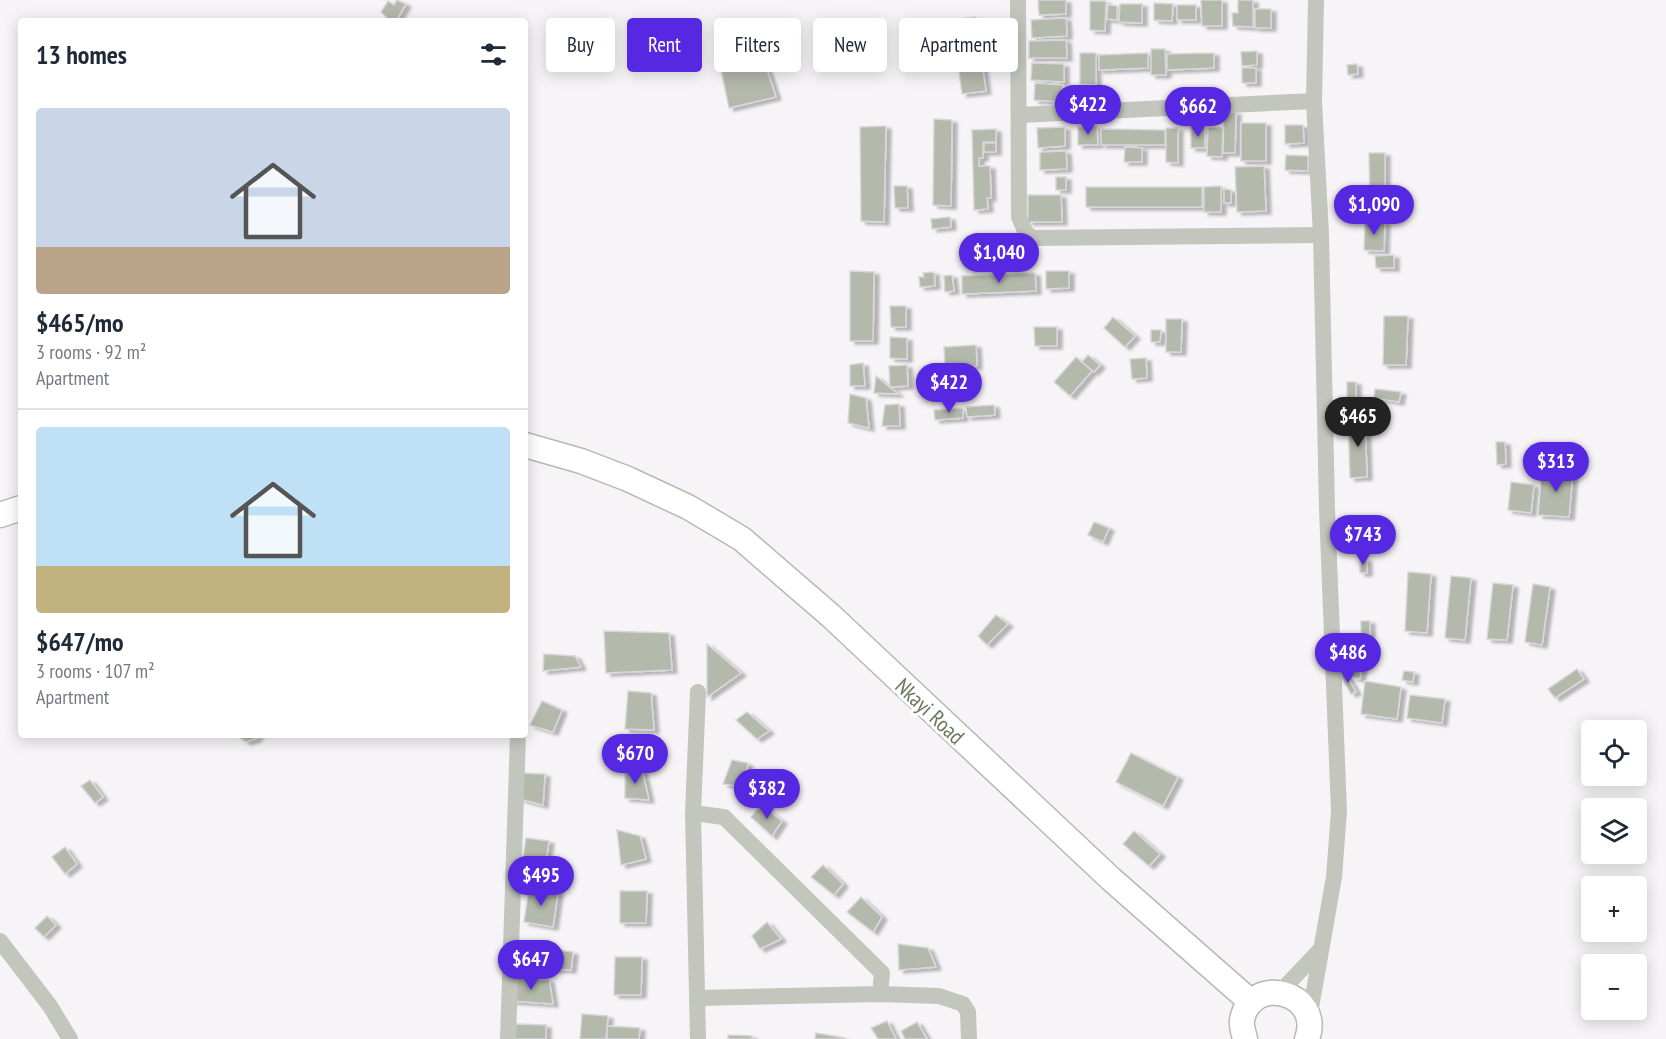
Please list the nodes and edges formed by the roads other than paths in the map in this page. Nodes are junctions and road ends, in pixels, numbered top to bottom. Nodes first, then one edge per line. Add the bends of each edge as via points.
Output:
1 (1018, 0) edge
2 (1316, 0) edge
3 (1314, 101) junction
4 (1019, 115) junction
5 (1321, 235) junction
6 (528, 446) edge
7 (18, 509) edge
8 (0, 515) edge
9 (698, 693) dead end
10 (518, 738) edge
11 (693, 813) junction
12 (0, 941) edge
13 (1321, 948) junction
14 (1280, 992) junction
15 (880, 994) junction
16 (698, 998) junction
17 (1251, 1002) junction
18 (1310, 1032) edge
19 (70, 1039) edge
20 (508, 1039) edge
21 (698, 1039) edge
22 (969, 1039) edge
23 (1245, 1039) edge

1 - 4 street
2 - 3 street
3 - 4 street
3 - 5 street
4 - 5 street via 1019,217 1026,233 1033,238
5 - 13 street via 1339,812 1334,876
6 - 17 main road, Nkayi Road via 581,460 688,507 742,539 831,616 1111,879
7 - 8 main road
9 - 11 street
10 - 20 street
11 - 15 street via 724,816 882,973
11 - 16 street
12 - 19 street
13 - 14 street
13 - 18 street
14 - 17 main road
14 - 18 main road via 1303,1006
15 - 16 street
15 - 22 street via 939,996 963,1004 968,1012
16 - 21 street
17 - 23 main road via 1242,1021

